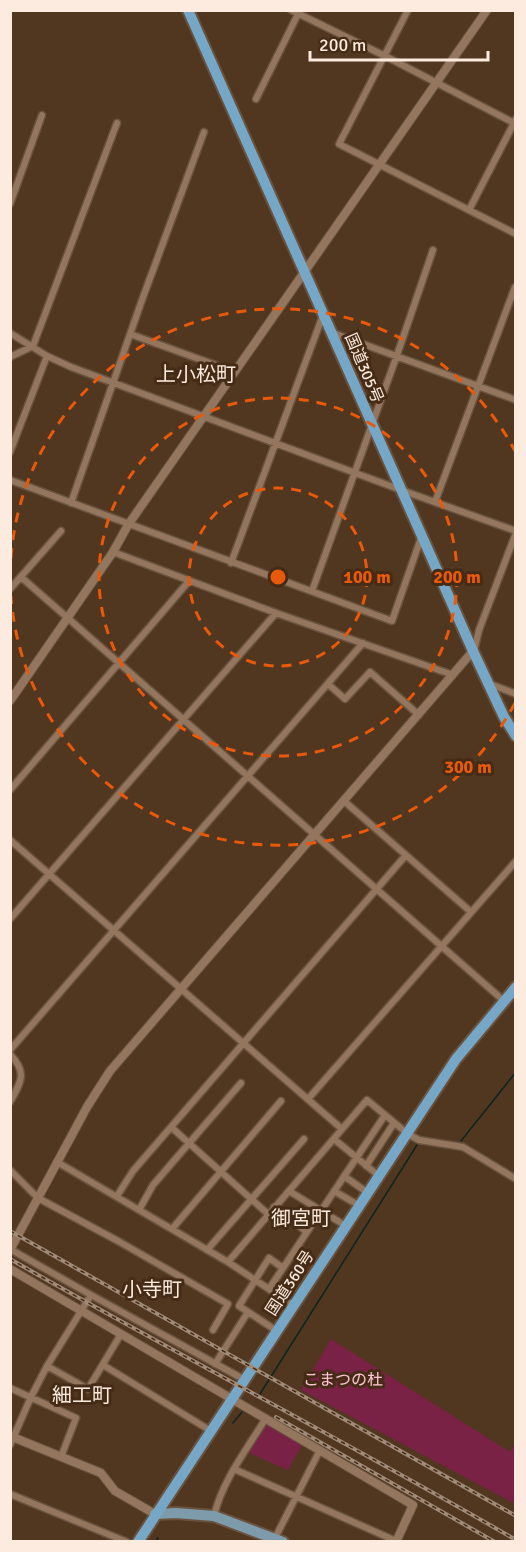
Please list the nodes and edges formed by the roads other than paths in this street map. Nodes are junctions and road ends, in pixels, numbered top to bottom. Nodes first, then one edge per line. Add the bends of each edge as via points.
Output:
1 (188, 10) edge
2 (291, 10) edge
3 (408, 10) edge
4 (487, 10) edge
5 (299, 12) edge
6 (385, 56) junction
7 (436, 83) junction
8 (256, 99) dead end
9 (42, 115) dead end
10 (515, 122) edge
11 (117, 123) dead end
12 (204, 132) dead end
13 (379, 165) junction
14 (10, 204) edge
15 (469, 210) junction
16 (516, 234) edge
17 (433, 250) dead end
18 (304, 273) junction
19 (515, 287) edge
20 (323, 315) junction
21 (10, 333) edge
22 (332, 333) junction
23 (130, 334) junction
24 (33, 346) junction
25 (47, 356) junction
26 (10, 357) edge
27 (396, 358) junction
28 (235, 372) junction
29 (112, 382) junction
30 (479, 387) junction
31 (516, 400) edge
32 (204, 417) junction
33 (372, 425) junction
34 (274, 443) junction
35 (10, 452) edge
36 (355, 472) junction
37 (10, 480) edge
38 (401, 490) junction
39 (435, 502) junction
40 (71, 503) junction
41 (128, 525) junction
42 (61, 531) dead end
43 (516, 532) edge
44 (422, 536) junction
45 (112, 552) junction
46 (231, 562) junction
47 (21, 577) junction
48 (189, 581) junction
49 (10, 589) edge
50 (312, 591) junction
51 (276, 613) junction
52 (68, 618) junction
53 (363, 643) junction
54 (473, 651) junction
55 (120, 663) junction
56 (453, 675) junction
57 (328, 684) junction
58 (489, 684) junction
59 (516, 694) edge
60 (10, 700) edge
61 (419, 715) junction
62 (184, 719) junction
63 (516, 736) edge
64 (248, 776) junction
65 (10, 790) edge
66 (344, 801) junction
67 (315, 834) junction
68 (10, 840) edge
69 (406, 855) junction
70 (516, 861) edge
71 (50, 874) junction
72 (378, 889) junction
73 (471, 912) junction
74 (10, 919) edge
75 (115, 931) junction
76 (442, 945) junction
77 (516, 987) edge
78 (181, 989) junction
79 (504, 1000) junction
80 (244, 1043) junction
81 (10, 1052) edge
82 (241, 1083) dead end
83 (11, 1098) edge
84 (308, 1100) junction
85 (281, 1101) dead end
86 (385, 1115) junction
87 (394, 1123) junction
88 (171, 1127) junction
89 (342, 1129) junction
90 (408, 1134) junction
91 (304, 1139) dead end
92 (334, 1139) junction
93 (188, 1143) junction
94 (356, 1158) junction
95 (57, 1162) junction
96 (366, 1166) junction
97 (10, 1170) edge
98 (221, 1171) junction
99 (344, 1176) junction
100 (379, 1176) junction
101 (516, 1179) edge
102 (289, 1191) junction
103 (334, 1191) junction
104 (368, 1193) junction
105 (117, 1196) junction
106 (38, 1198) junction
107 (252, 1199) junction
108 (360, 1206) junction
109 (274, 1207) junction
110 (139, 1210) junction
111 (321, 1210) junction
112 (268, 1214) junction
113 (346, 1226) junction
114 (172, 1229) junction
115 (307, 1232) junction
116 (11, 1249) edge
117 (207, 1250) junction
118 (228, 1262) junction
119 (284, 1268) junction
120 (10, 1269) edge
121 (255, 1279) junction
122 (269, 1289) junction
123 (91, 1296) junction
124 (293, 1305) junction
125 (81, 1311) junction
126 (248, 1312) junction
127 (213, 1330) dead end
128 (277, 1331) junction
129 (121, 1334) junction
130 (215, 1364) junction
131 (103, 1365) junction
132 (47, 1366) junction
133 (245, 1380) junction
134 (10, 1388) edge
135 (31, 1397) junction
136 (233, 1398) junction
137 (266, 1418) junction
138 (211, 1431) junction
139 (12, 1440) edge
140 (320, 1450) junction
141 (61, 1457) junction
142 (234, 1469) junction
143 (10, 1494) edge
144 (296, 1495) junction
145 (155, 1514) junction
146 (214, 1516) junction
147 (277, 1540) edge
148 (396, 1541) edge
149 (127, 1542) edge
150 (138, 1542) edge

1 - 18 highway, 国道305号
2 - 5 street
3 - 6 street
4 - 7 street
5 - 6 street
5 - 8 street
6 - 7 street
6 - 13 street via 339,144
7 - 10 street
7 - 13 street
9 - 14 street
10 - 15 street
11 - 24 street
12 - 23 street
13 - 15 street
13 - 18 street
15 - 16 street
17 - 27 street
18 - 20 highway, 国道305号
18 - 28 street
19 - 30 street
20 - 22 highway, 国道305号
20 - 34 street
21 - 24 street
22 - 27 street
22 - 33 highway, 国道305号
23 - 28 street
23 - 29 street
24 - 25 street
24 - 26 street
25 - 29 street
25 - 35 street
27 - 30 street
27 - 33 street
28 - 32 street
29 - 32 street
29 - 40 street
30 - 31 street
30 - 39 street
32 - 34 street
32 - 41 street
33 - 36 street
33 - 38 highway, 国道305号
34 - 36 street
34 - 46 street
36 - 38 street
36 - 50 street
37 - 40 street
38 - 39 street
38 - 44 highway, 国道305号
39 - 43 street
40 - 41 street
41 - 45 street
41 - 46 street
42 - 47 street
43 - 54 street
44 - 50 street via 392,621
44 - 54 highway, 国道305号
45 - 48 street
45 - 52 street
46 - 50 street
47 - 49 street
47 - 52 street
48 - 51 street
48 - 55 street
51 - 53 street
51 - 62 street
52 - 55 street
52 - 60 street
53 - 56 street
53 - 57 street
54 - 56 street
54 - 58 highway, 国道305号
55 - 62 street
55 - 65 street
56 - 61 street
57 - 61 street via 345,699 370,672
57 - 64 street
58 - 59 street
58 - 63 highway, 国道305号
61 - 66 street
62 - 64 street
62 - 71 street
64 - 67 street
64 - 75 street
66 - 67 street
66 - 69 street
67 - 72 street
67 - 78 street
68 - 71 street
69 - 72 street
69 - 73 street
70 - 73 street
71 - 74 street
71 - 75 street
72 - 76 street
72 - 80 street
73 - 76 street
75 - 78 street
75 - 81 street
76 - 79 street
76 - 84 street
77 - 79 highway, 国道360号
78 - 80 street
78 - 95 street via 101,1084
79 - 90 highway, 国道360号 via 456,1059
80 - 84 street
80 - 88 street
81 - 83 street via 20,1065 22,1076
82 - 93 street
84 - 89 street
85 - 98 street
86 - 87 street
86 - 89 street via 367,1100
86 - 94 street
87 - 90 street
87 - 96 street
88 - 93 street
88 - 105 street
89 - 92 street
90 - 100 highway, 国道360号
90 - 101 street via 419,1140 463,1147
91 - 107 street
92 - 94 street
92 - 102 street
93 - 98 street
93 - 110 street via 153,1185
94 - 96 street
94 - 99 street
95 - 105 street
95 - 106 street
96 - 100 street
97 - 106 street
98 - 107 street
98 - 114 street
99 - 103 street
99 - 104 street
100 - 104 highway, 国道360号
102 - 109 street
102 - 111 street
103 - 108 street
103 - 111 street
104 - 108 highway, 国道360号
105 - 110 street
106 - 116 street
106 - 127 street via 228,1304
107 - 112 street
107 - 117 street
108 - 113 highway, 国道360号
109 - 112 street
109 - 115 street
110 - 114 street
111 - 113 street
111 - 115 street
112 - 118 street
113 - 124 highway, 国道360号
114 - 117 street
115 - 119 street
116 - 123 street
117 - 118 street
118 - 121 street
119 - 121 street via 268,1258
119 - 122 street
120 - 125 street
121 - 122 street
121 - 126 street via 239,1306
122 - 124 street
123 - 125 street
123 - 130 street
124 - 128 highway, 国道360号
125 - 129 street
125 - 132 street
126 - 128 street
126 - 130 street
128 - 133 highway, 国道360号
129 - 131 street
129 - 136 street
130 - 133 street
131 - 132 street via 88,1389
131 - 138 street
132 - 135 street
133 - 136 highway, 国道360号
134 - 135 street
135 - 139 street
135 - 141 street via 76,1418
136 - 137 street
136 - 138 highway, 国道360号
137 - 140 street
137 - 142 street
138 - 145 highway, 国道360号
139 - 141 street
140 - 144 street
140 - 148 street via 413,1505
141 - 145 street via 101,1473 115,1491
142 - 144 street
142 - 146 street
143 - 149 street
144 - 147 street
144 - 148 street
145 - 146 main road
145 - 150 highway, 国道360号
146 - 147 main road

